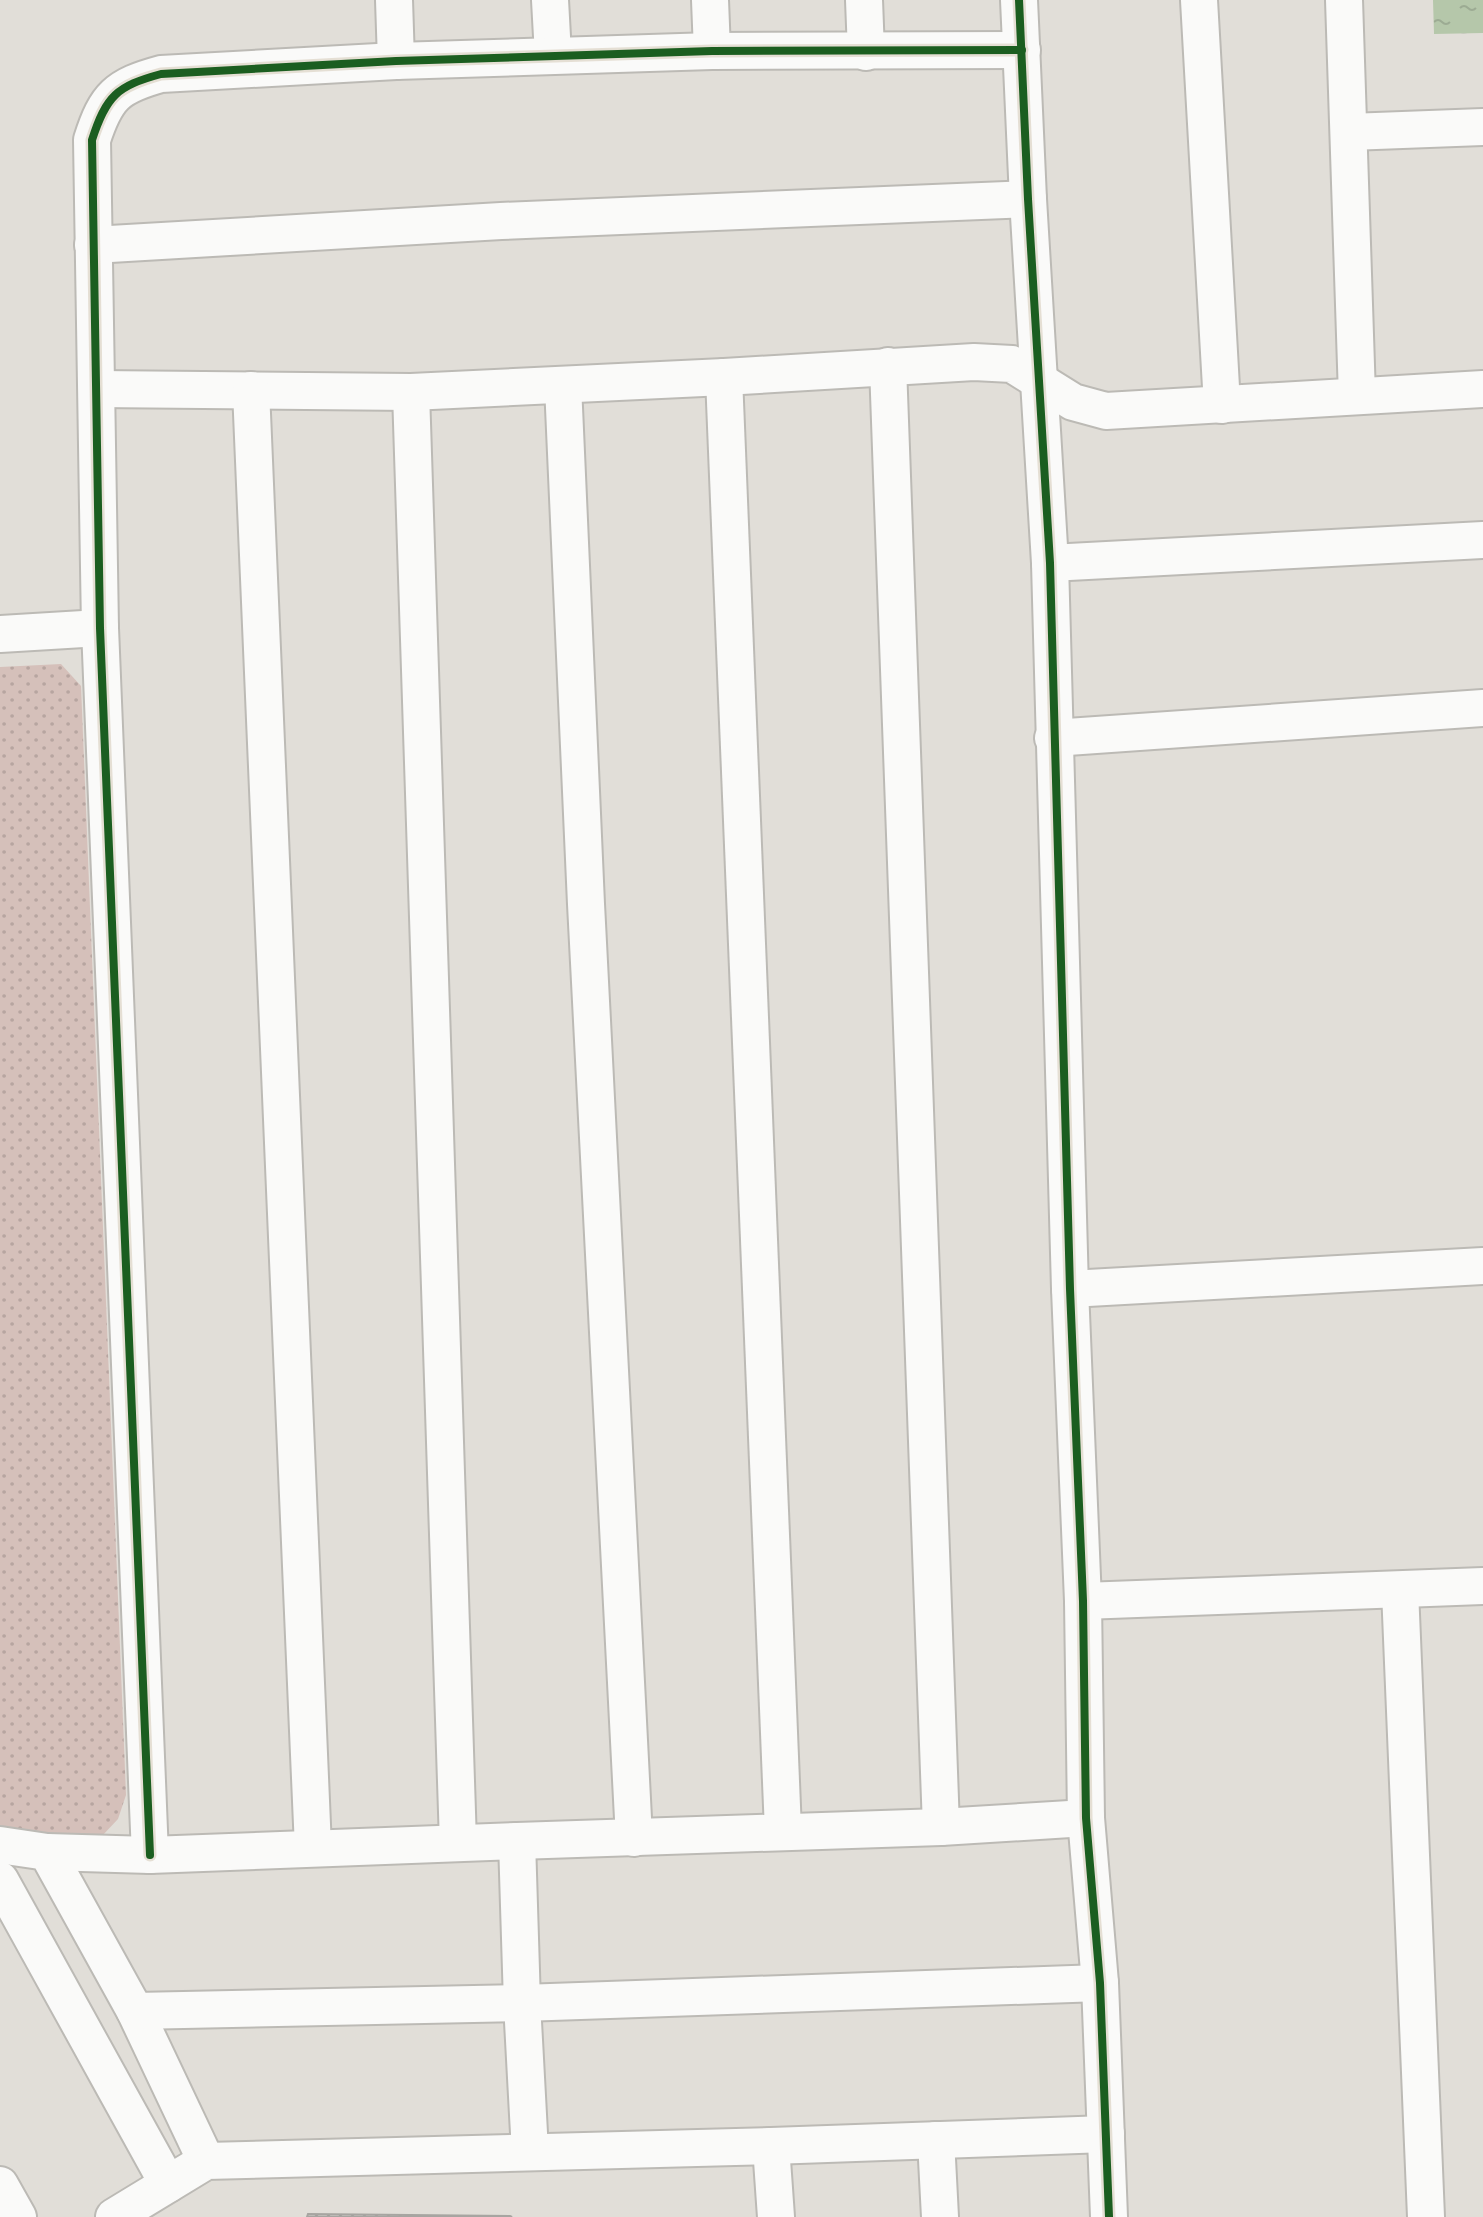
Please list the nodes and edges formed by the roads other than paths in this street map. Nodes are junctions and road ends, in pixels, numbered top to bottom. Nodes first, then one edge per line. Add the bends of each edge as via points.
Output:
1 (394, 0) edge
2 (550, 0) edge
3 (710, 0) edge
4 (864, 0) edge
5 (1019, 0) edge
6 (1199, 0) edge
7 (1344, 0) edge
8 (1022, 50) junction
9 (712, 51) junction
10 (866, 52) junction
11 (553, 55) junction
12 (396, 61) junction
13 (1483, 127) edge
14 (1349, 132) junction
15 (1028, 199) junction
16 (93, 245) junction
17 (888, 366) junction
18 (724, 377) junction
19 (1040, 382) junction
20 (563, 385) junction
21 (97, 389) junction
22 (1483, 389) edge
23 (251, 390) junction
24 (411, 392) junction
25 (1357, 396) junction
26 (1222, 405) junction
27 (1483, 540) edge
28 (1050, 563) junction
29 (100, 628) junction
30 (0, 634) edge
31 (1483, 708) edge
32 (1053, 738) junction
33 (1483, 1266) edge
34 (1070, 1289) junction
35 (1483, 1586) edge
36 (1400, 1590) junction
37 (1083, 1601) junction
38 (1086, 1818) junction
39 (941, 1827) junction
40 (783, 1831) junction
41 (634, 1838) junction
42 (517, 1841) junction
43 (458, 1843) junction
44 (0, 1845) edge
45 (313, 1848) junction
46 (47, 1852) junction
47 (150, 1855) junction
48 (0, 1880) edge
49 (1100, 1983) junction
50 (522, 2003) junction
51 (135, 2011) junction
52 (1106, 2134) junction
53 (936, 2140) junction
54 (771, 2146) junction
55 (530, 2152) junction
56 (206, 2161) junction
57 (168, 2184) junction
58 (0, 2185) edge
59 (18, 2217) edge
60 (114, 2217) edge
61 (776, 2217) edge
62 (940, 2217) edge
63 (1109, 2217) edge
64 (1426, 2217) edge

1 - 12 street
2 - 11 street
3 - 9 street
4 - 10 street
5 - 8 street
6 - 26 street
7 - 14 street
8 - 10 street
8 - 15 street
9 - 10 street
9 - 11 street
11 - 12 street
12 - 16 street via 161,74 133,82 112,96 92,140
13 - 14 street
14 - 25 street
15 - 16 street
15 - 19 street
16 - 21 street
17 - 18 street
17 - 19 street via 1012,364
17 - 39 street
18 - 20 street
18 - 40 street
19 - 26 street via 1073,402 1106,411
19 - 28 street
20 - 24 street
20 - 41 street
21 - 23 street
21 - 29 street
22 - 25 street
23 - 24 street
23 - 45 street
24 - 43 street
25 - 26 street
27 - 28 street
28 - 32 street
29 - 30 street
29 - 47 street
31 - 32 street
32 - 34 street
33 - 34 street
34 - 37 street
35 - 36 street
36 - 37 street
36 - 64 street
37 - 38 street
38 - 39 street
38 - 49 street
39 - 40 street
40 - 41 street
41 - 42 street
42 - 43 street
42 - 50 street
43 - 45 street
44 - 46 street
45 - 47 street
46 - 47 street
46 - 51 street
48 - 57 street
49 - 50 street
49 - 52 street
50 - 51 street
50 - 55 street
51 - 56 street
52 - 53 street
52 - 63 street
53 - 54 street
53 - 62 street
54 - 55 street
54 - 61 street
55 - 56 street
56 - 57 street
57 - 60 street
58 - 59 street

